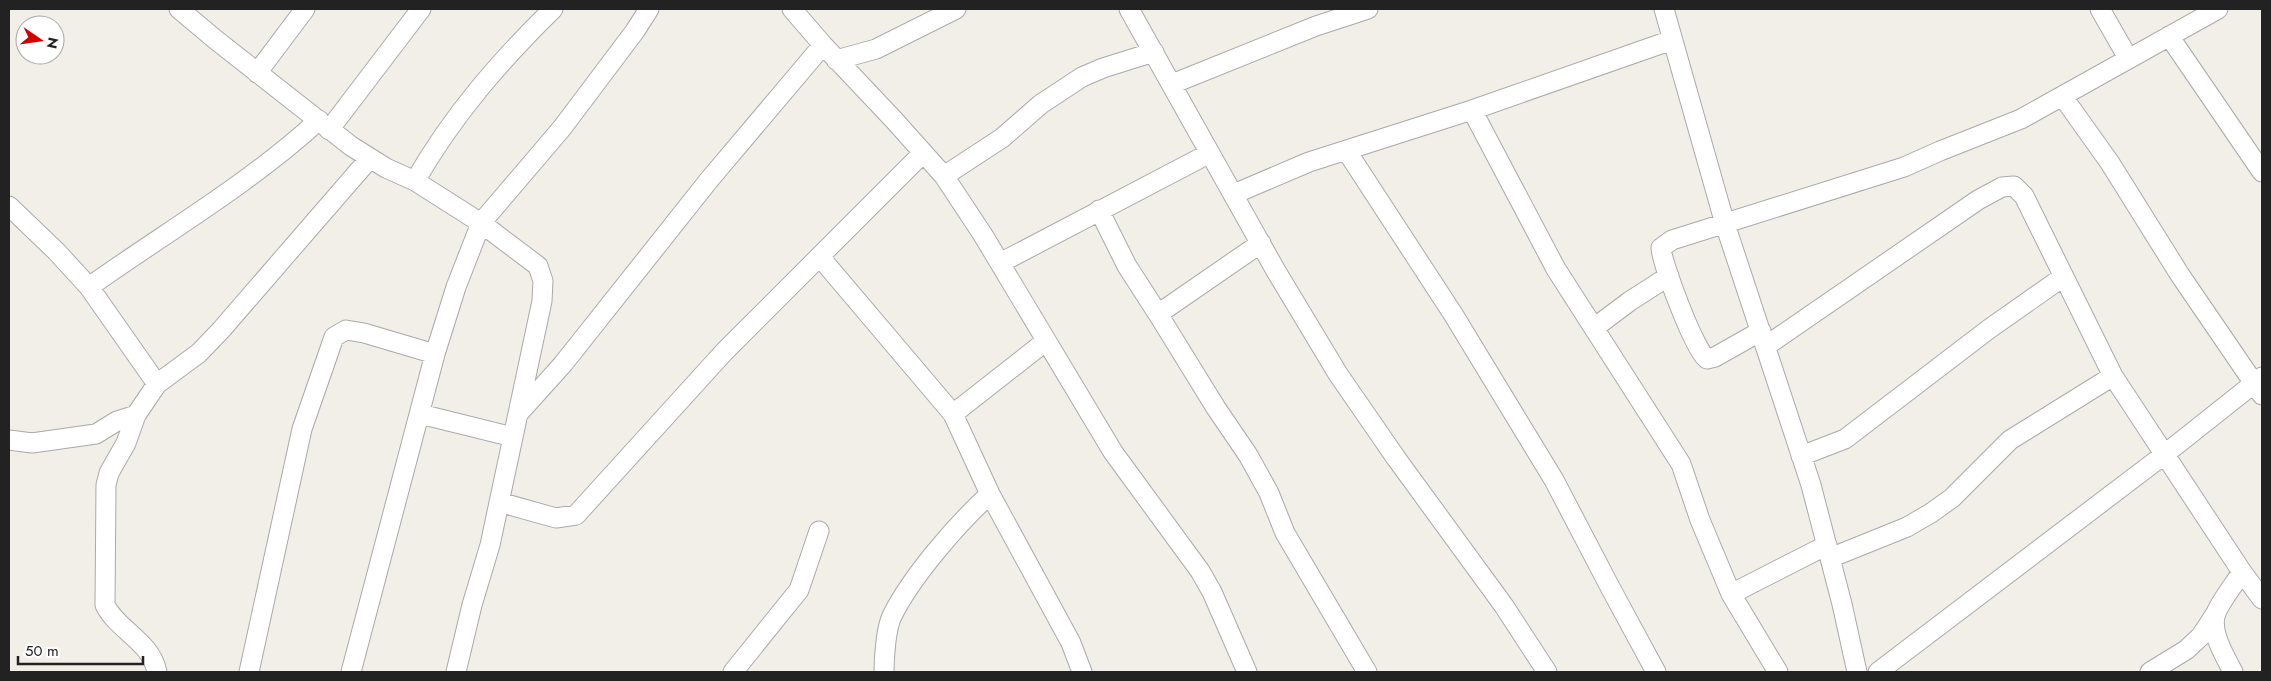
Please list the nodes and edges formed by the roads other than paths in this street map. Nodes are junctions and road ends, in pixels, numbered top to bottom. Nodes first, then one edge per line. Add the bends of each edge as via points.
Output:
1 (304, 9) edge
2 (420, 9) edge
3 (649, 9) edge
4 (792, 9) edge
5 (956, 9) edge
6 (1129, 9) edge
7 (1368, 9) edge
8 (1664, 9) edge
9 (2100, 9) edge
10 (2218, 9) edge
11 (184, 10) edge
12 (547, 10) edge
13 (2169, 36) junction
14 (1672, 40) junction
15 (823, 45) junction
16 (1154, 52) junction
17 (2128, 58) junction
18 (836, 60) junction
19 (257, 73) junction
20 (1172, 84) junction
21 (2063, 97) junction
22 (1472, 110) junction
23 (324, 125) junction
24 (1346, 150) junction
25 (923, 152) junction
26 (1210, 153) junction
27 (370, 158) junction
28 (2262, 172) edge
29 (944, 176) junction
30 (415, 181) junction
31 (1234, 194) junction
32 (9, 206) edge
33 (1099, 210) junction
34 (480, 223) junction
35 (1725, 224) junction
36 (1261, 243) junction
37 (820, 257) junction
38 (1000, 263) junction
39 (1669, 276) junction
40 (2063, 277) junction
41 (89, 287) junction
42 (1158, 314) junction
43 (1594, 328) junction
44 (1763, 338) junction
45 (1046, 341) junction
46 (435, 354) junction
47 (2113, 376) junction
48 (157, 384) junction
49 (2259, 385) edge
50 (420, 414) junction
51 (953, 414) junction
52 (136, 415) junction
53 (518, 415) junction
54 (513, 437) junction
55 (9, 440) edge
56 (2165, 454) junction
57 (1802, 456) junction
58 (990, 494) junction
59 (499, 502) junction
60 (819, 531) dead end
61 (1828, 551) junction
62 (2242, 572) junction
63 (1731, 594) junction
64 (2262, 599) edge
65 (2216, 613) junction
66 (157, 672) edge
67 (249, 672) edge
68 (351, 672) edge
69 (456, 672) edge
70 (734, 672) edge
71 (884, 672) edge
72 (1082, 672) edge
73 (1247, 672) edge
74 (1367, 672) edge
75 (1547, 672) edge
76 (1656, 672) edge
77 (1778, 672) edge
78 (1857, 672) edge
79 (1878, 672) edge
80 (2150, 672) edge
81 (2233, 672) edge

1 - 19 street
2 - 23 street
3 - 34 street via 636,32 562,128
4 - 15 street
5 - 18 street via 876,49
6 - 16 street
7 - 20 street via 1316,26
8 - 14 street
9 - 17 street
10 - 13 street
11 - 19 street
12 - 30 street via 468,101
13 - 17 street
13 - 28 street
14 - 22 street
14 - 35 street
15 - 18 street
15 - 53 street via 702,188 564,364
16 - 20 street
16 - 29 street via 1082,77 1041,104 1002,138
17 - 21 street
18 - 25 street
19 - 23 street
20 - 26 street
21 - 35 street via 2021,119 1904,167
21 - 49 street via 2110,163 2180,275
22 - 24 street
22 - 43 street via 1556,269
23 - 27 street
23 - 41 street
24 - 31 street
24 - 76 street via 1453,314 1554,480
25 - 29 street
25 - 37 street
26 - 31 street
26 - 33 street
27 - 30 street
27 - 48 street via 199,353
29 - 38 street
30 - 34 street
31 - 36 street
32 - 41 street
33 - 38 street
33 - 42 street via 1127,266
34 - 46 street
34 - 53 street via 538,266 542,274 542,301
35 - 39 street via 1672,240 1661,248
35 - 44 street
36 - 42 street
36 - 75 street via 1338,374 1504,606
37 - 51 street
37 - 59 street via 724,352 576,515 556,518
38 - 45 street
39 - 43 street
39 - 44 street via 1703,357 1715,357
40 - 44 street via 2024,196 2014,186 2002,186
40 - 47 street
40 - 57 street via 1845,439
41 - 48 street
42 - 74 street via 1248,455 1269,493 1285,533
43 - 63 street via 1681,464
44 - 57 street
45 - 51 street
45 - 73 street via 1113,452 1200,571
46 - 50 street
46 - 67 street via 364,333 346,330 334,337 302,430
47 - 56 street
47 - 61 street via 2010,440 1952,498 1931,513 1907,527
48 - 52 street
49 - 56 street
50 - 54 street
50 - 68 street
51 - 58 street
52 - 55 street via 117,421 96,434 32,443
52 - 66 street via 106,484 105,605 110,617 140,641
53 - 54 street
54 - 59 street
56 - 62 street
56 - 79 street
57 - 61 street
58 - 71 street via 971,511 916,578 891,617
58 - 72 street via 1071,643
59 - 69 street
60 - 70 street via 799,590
61 - 63 street
61 - 78 street
62 - 64 street
62 - 65 street
63 - 77 street
65 - 80 street via 2201,636 2186,650
65 - 81 street via 2215,628 2219,642

